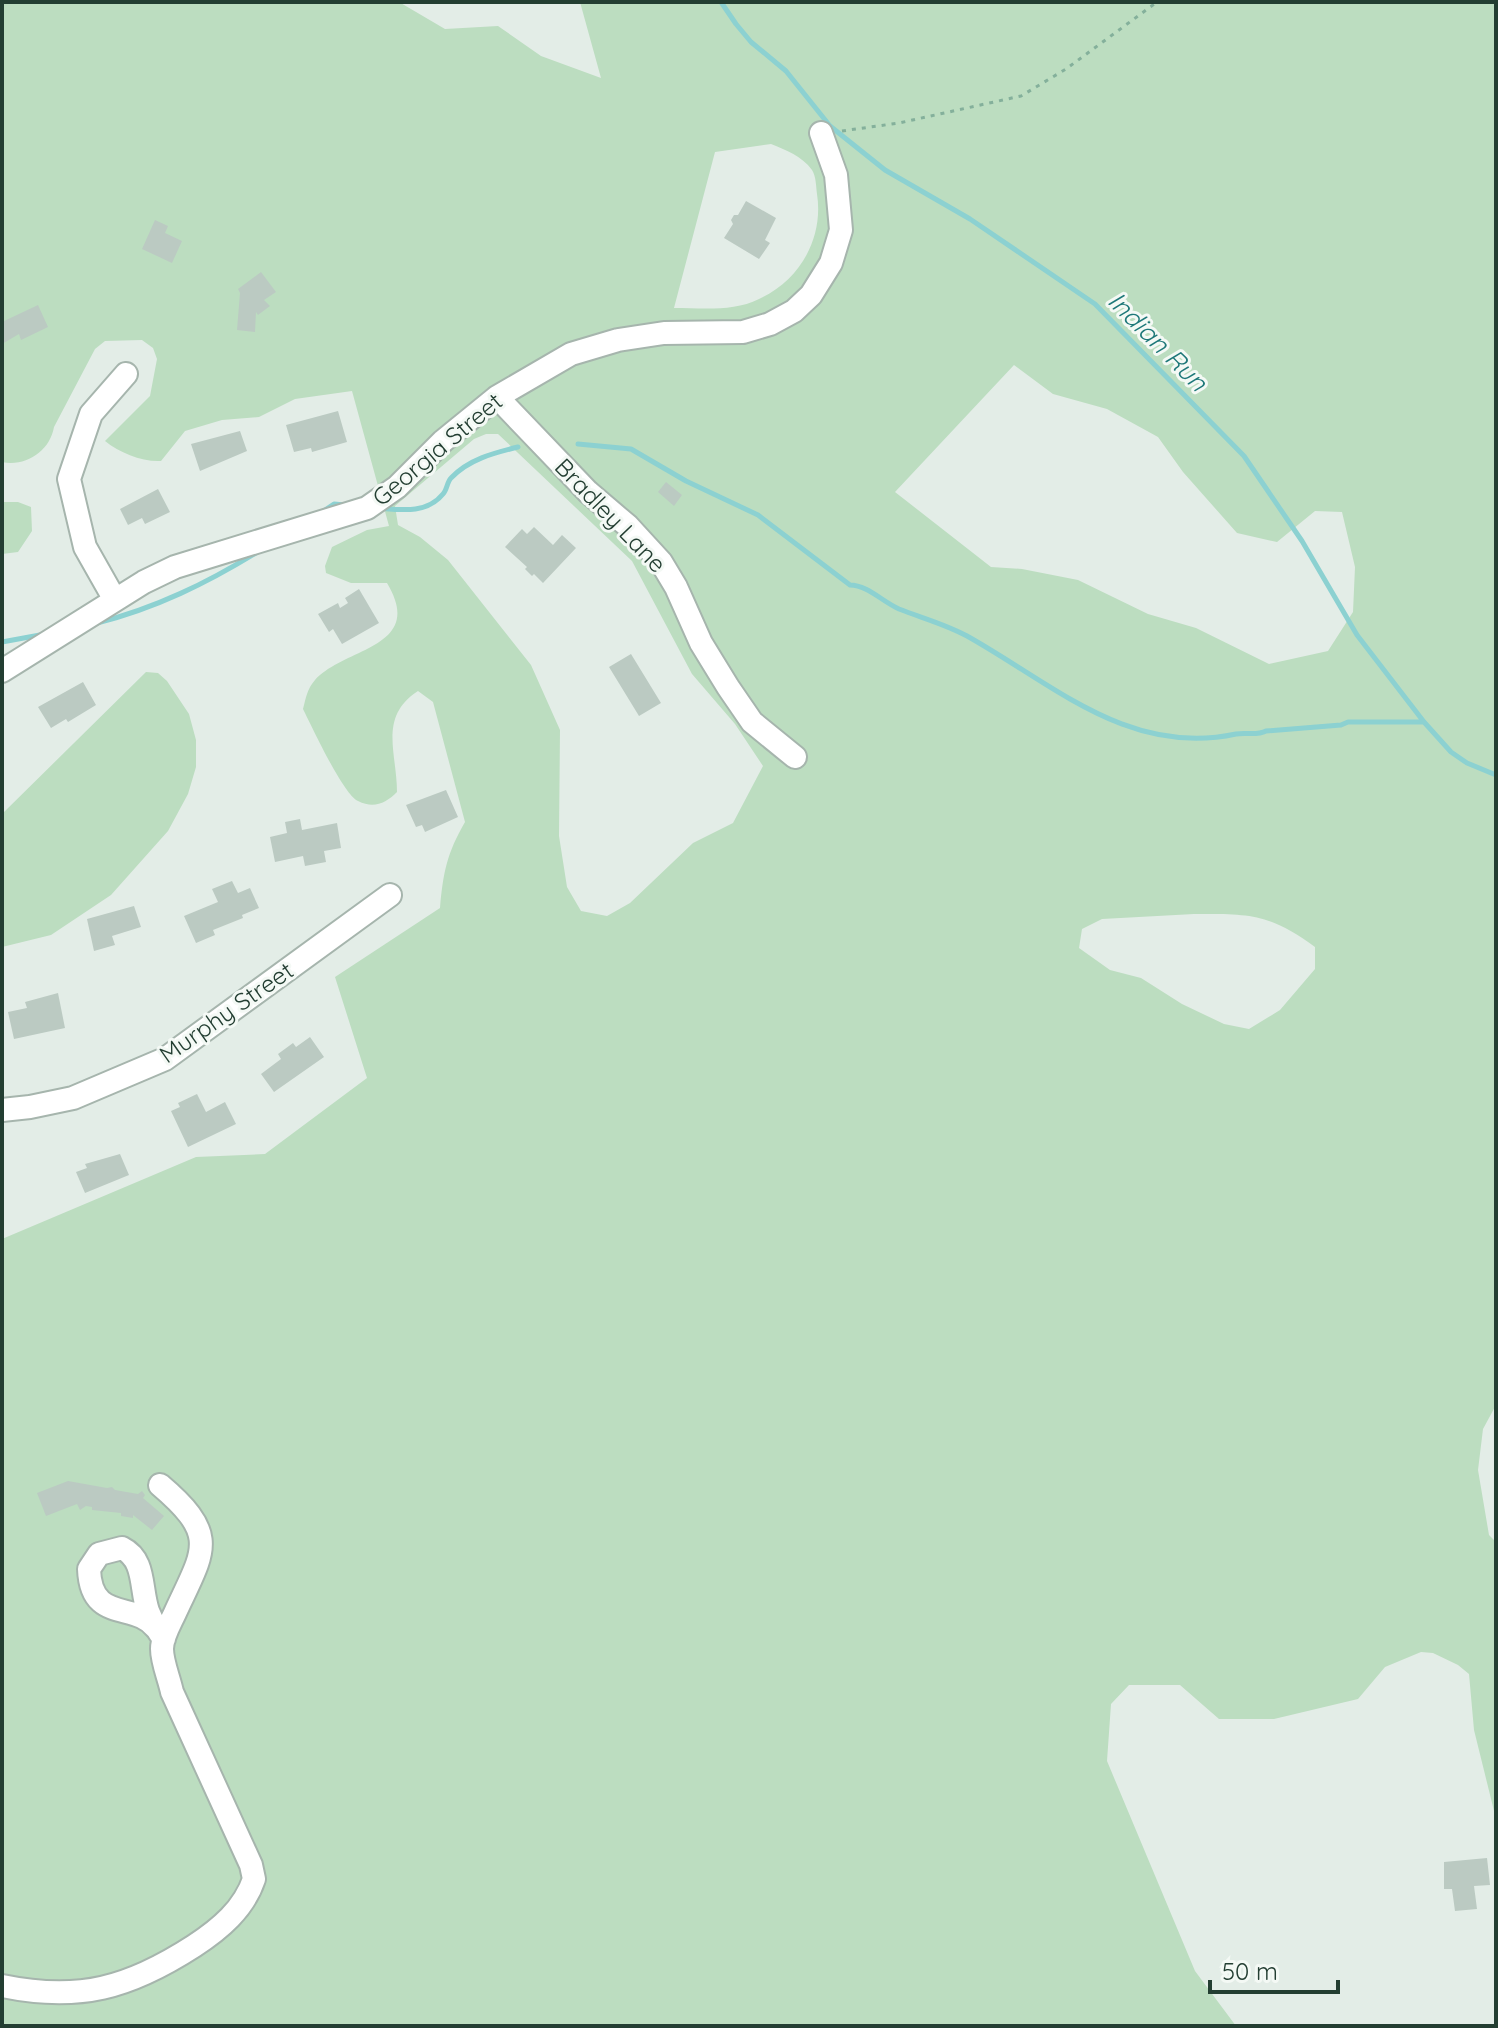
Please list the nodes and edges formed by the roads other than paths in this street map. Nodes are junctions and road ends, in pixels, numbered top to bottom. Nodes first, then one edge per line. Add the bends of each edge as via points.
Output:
1 (821, 133) road end
2 (126, 374) dead end
3 (497, 397) junction
4 (115, 600) junction
5 (2, 671) edge
6 (795, 757) dead end
7 (390, 895) dead end
8 (2, 1110) edge
9 (160, 1485) dead end
10 (2, 1986) edge

1 - 3 street, Georgia Street via 836,175 841,230 831,263 794,311 743,332 664,333 618,340 571,354
2 - 4 street via 91,414 69,479 85,547
3 - 4 street, Georgia Street via 367,508 210,555
3 - 6 street, Bradley Lane via 661,562 701,643 752,722
4 - 5 street, Georgia Street
7 - 8 street, Murphy Street via 165,1059 73,1098
9 - 10 street via 185,1506 203,1544 200,1560 160,1634 162,1648 172,1692 251,1865 250,1893 206,1938 139,1978 70,1993

